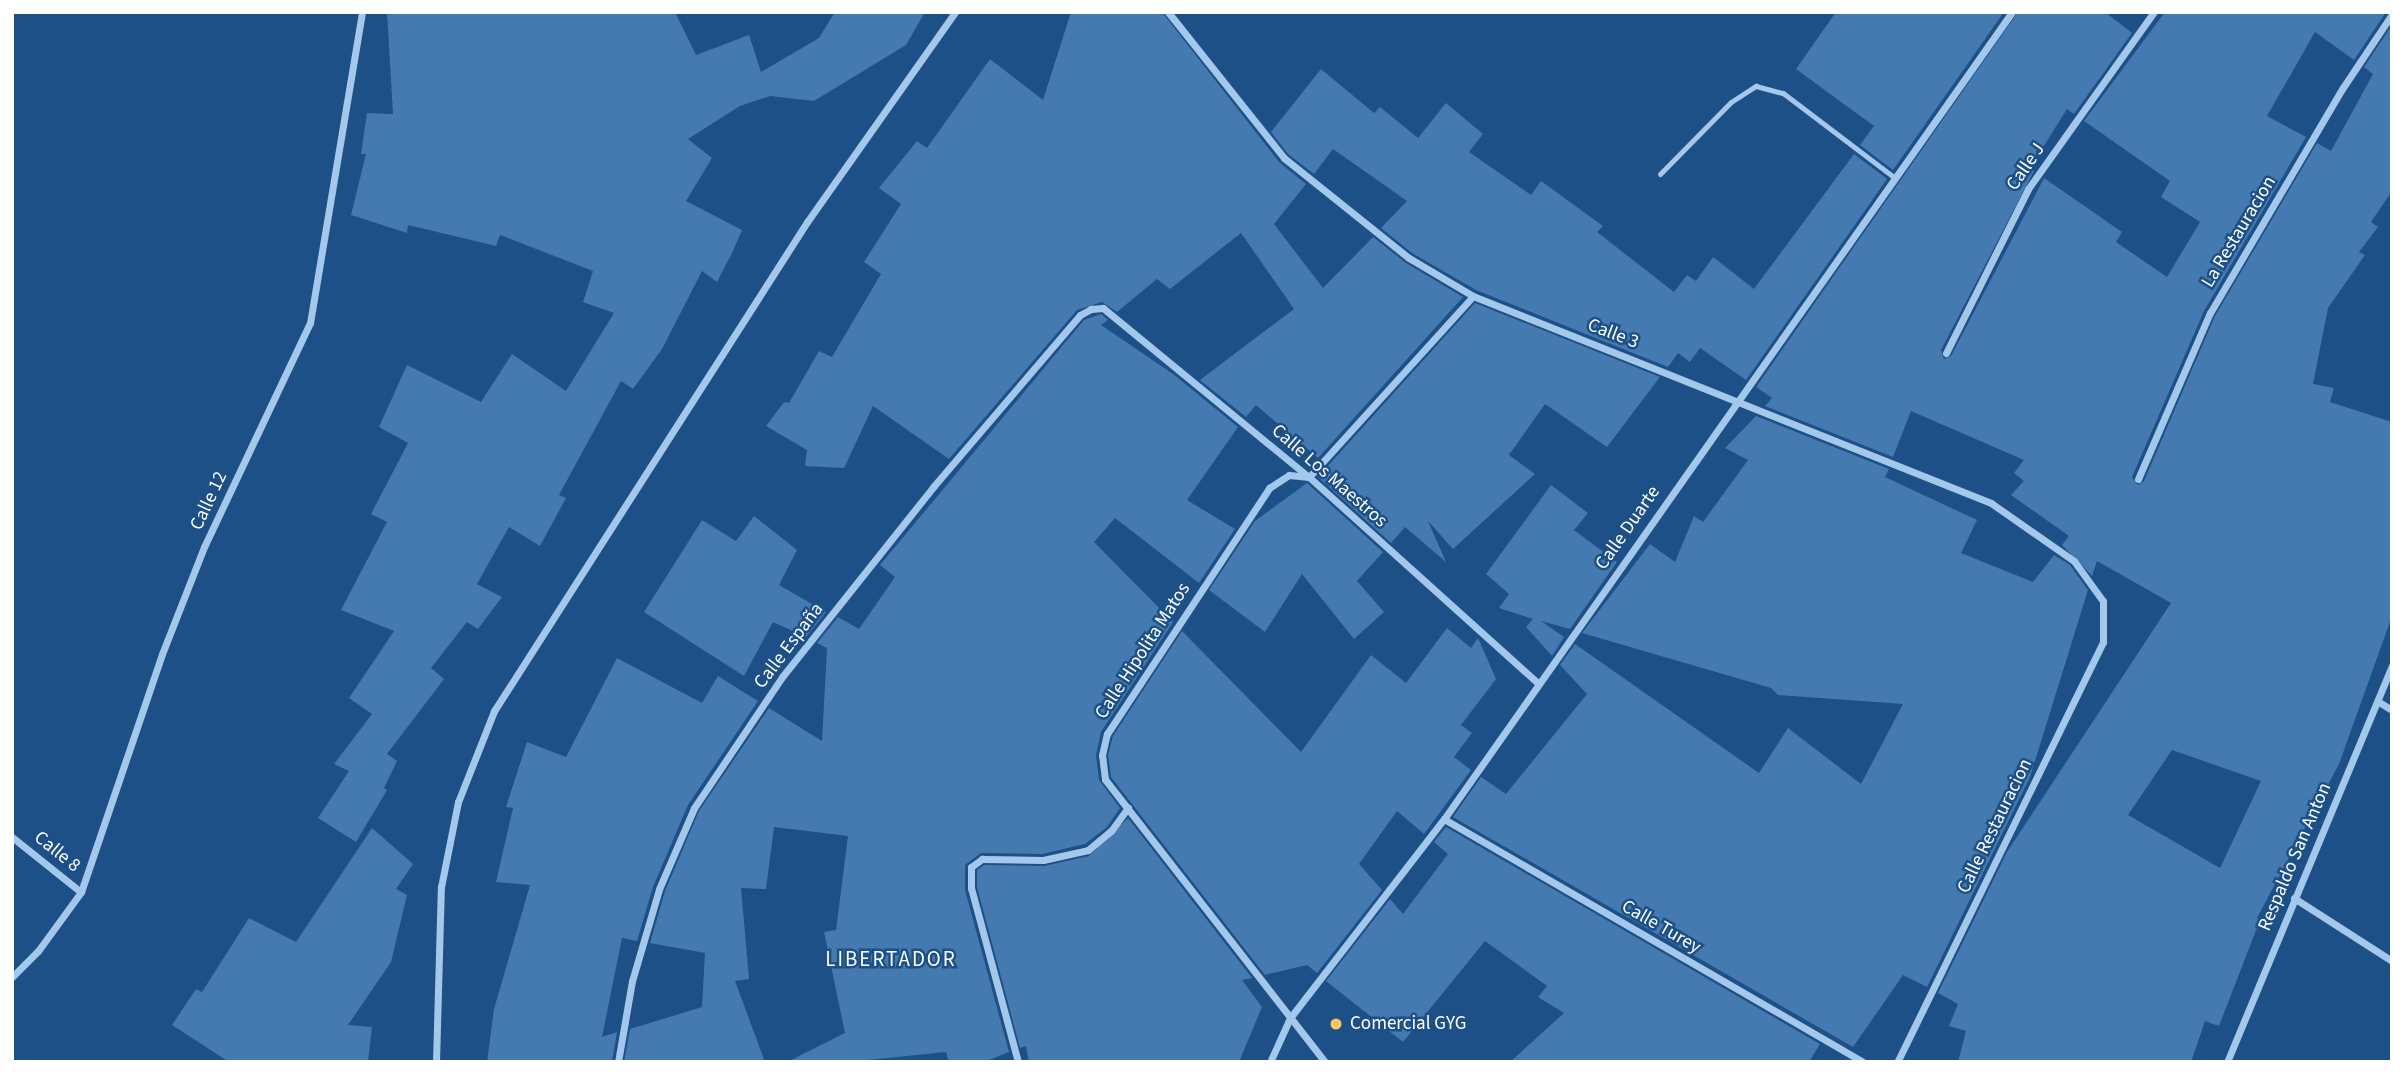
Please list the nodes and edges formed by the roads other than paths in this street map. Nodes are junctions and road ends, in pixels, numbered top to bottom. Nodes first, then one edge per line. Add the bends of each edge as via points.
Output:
1 (362, 12) edge
2 (955, 12) edge
3 (1168, 12) edge
4 (2012, 12) edge
5 (2154, 12) edge
6 (2392, 14) edge
7 (1660, 174) dead end
8 (1895, 178) junction
9 (1473, 296) junction
10 (1091, 309) joint
11 (1946, 352) dead end
12 (1738, 400) junction
13 (1309, 477) junction
14 (2138, 479) dead end
15 (2103, 601) joint
16 (2392, 666) edge
17 (1538, 683) junction
18 (2379, 702) junction
19 (2392, 710) edge
20 (1128, 808) junction
21 (1444, 819) junction
22 (12, 837) edge
23 (81, 892) junction
24 (2294, 898) junction
25 (2392, 961) edge
26 (12, 977) edge
27 (1290, 1018) junction
28 (436, 1062) edge
29 (618, 1062) edge
30 (1018, 1062) edge
31 (1270, 1062) edge
32 (1325, 1062) edge
33 (1863, 1062) edge
34 (1897, 1062) edge
35 (2227, 1062) edge

1 - 23 street, Calle 12 via 310,323 204,547 162,654
2 - 28 street via 807,222 494,711 458,802 441,887
3 - 9 street, Calle 3 via 1284,158 1409,258
4 - 8 street, Calle Duarte
5 - 11 street, Calle J via 2028,189
6 - 14 street, La Restauracion via 2342,89 2210,313
7 - 8 lane via 1731,102 1756,86 1783,93
8 - 12 street, Calle Duarte
9 - 12 street, Calle 3
9 - 13 street
10 - 13 street, Calle Los Maestros via 1103,308
10 - 29 street, Calle España via 1071,325 782,677 694,808 659,889 632,981
12 - 15 street, Calle 3 via 1991,503 2074,561
12 - 17 street, Calle Duarte
13 - 17 street, Calle Los Maestros
13 - 20 street, Calle Hipolita Matos via 1289,475 1269,488 1107,734 1105,779
15 - 34 street, Calle Restauracion via 2103,642
16 - 18 street, Respaldo San Anton
17 - 21 street, Calle Duarte
18 - 19 street
18 - 24 street, Respaldo San Anton
20 - 27 street, Calle Hipolita Matos
20 - 30 street via 1111,831 1088,850 1043,860 982,859 971,867 971,888
21 - 27 street, Calle Duarte
21 - 33 street, Calle Turey
22 - 23 street, Calle 8
23 - 26 street, Calle 12 via 38,951
24 - 25 street
24 - 35 street, Respaldo San Anton
27 - 31 street, Calle Duarte
27 - 32 street, Calle Hipolita Matos

